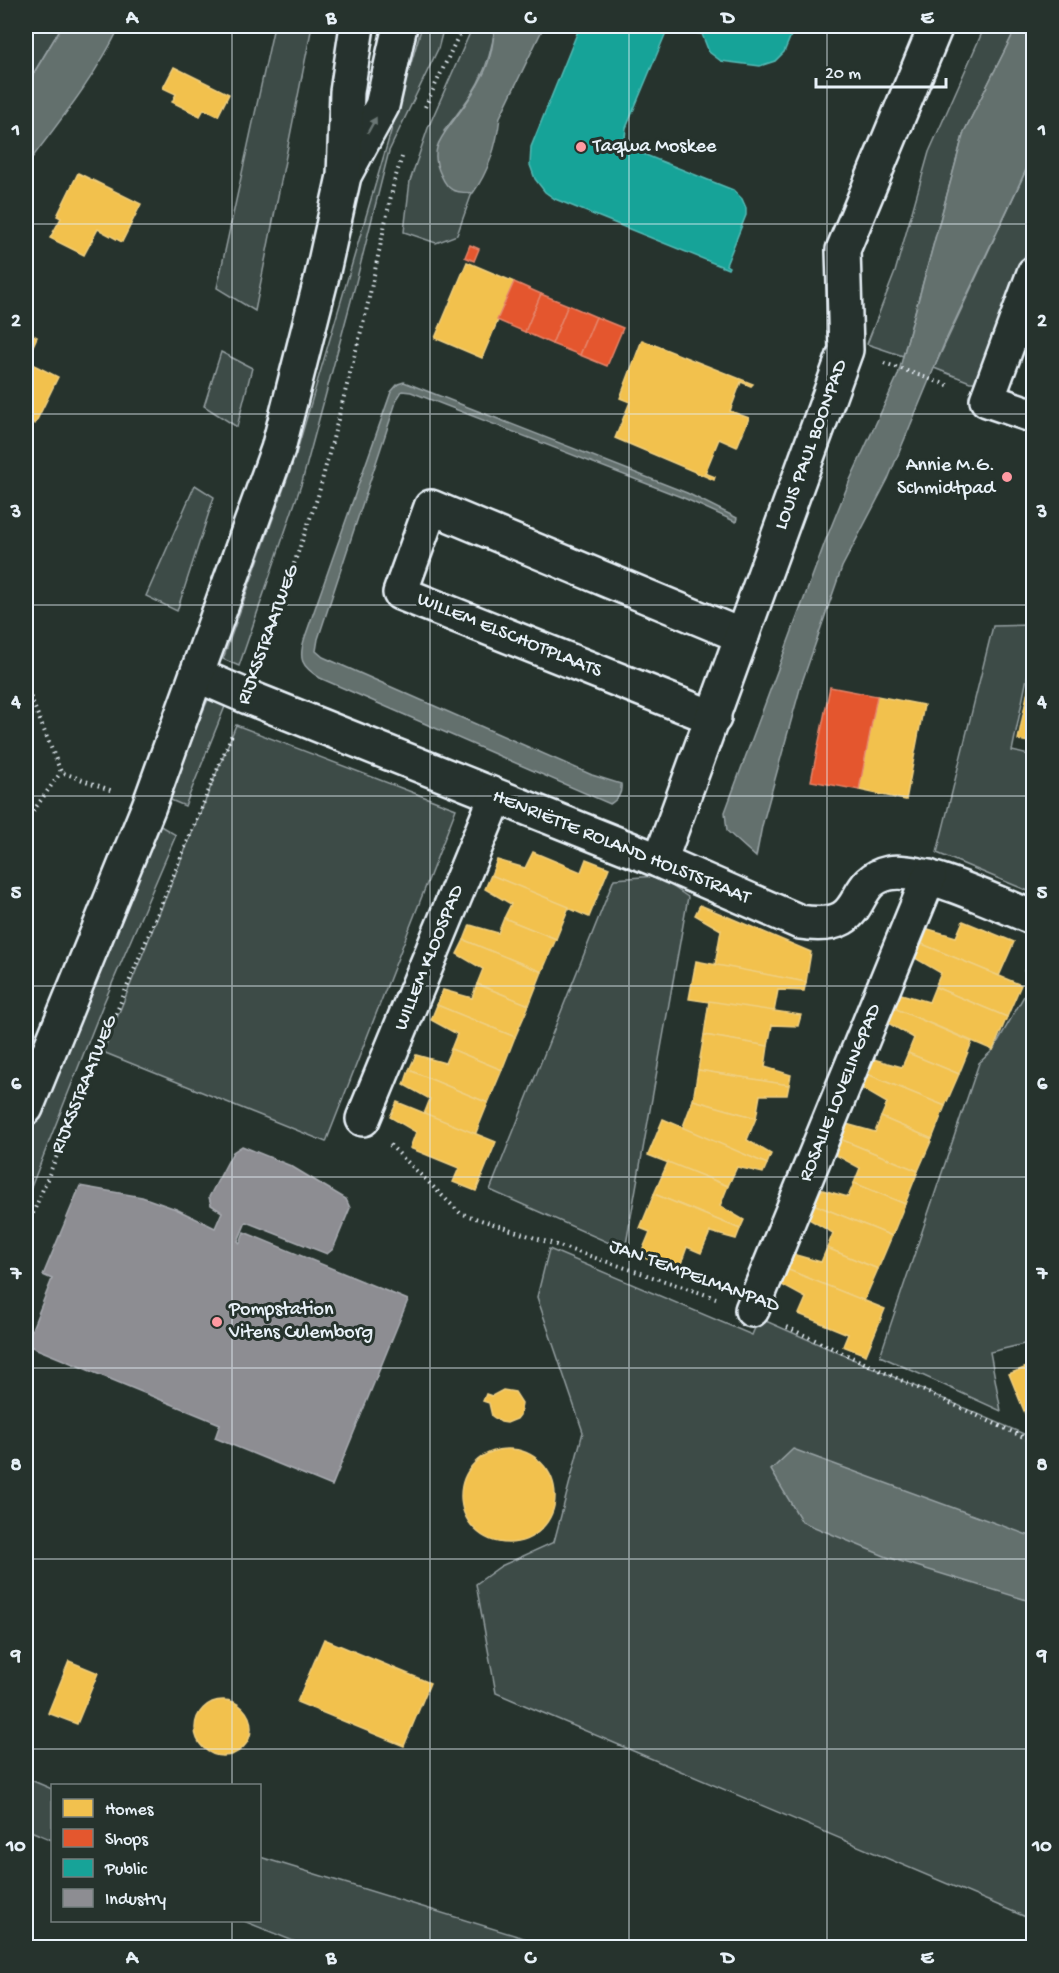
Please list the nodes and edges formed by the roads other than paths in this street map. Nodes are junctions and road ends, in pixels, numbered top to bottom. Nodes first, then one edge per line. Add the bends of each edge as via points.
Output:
1 (357, 26) edge
2 (400, 26) edge
3 (936, 26) edge
4 (344, 176) junction
5 (1034, 273) edge
6 (1034, 416) edge
7 (742, 636) junction
8 (197, 675) junction
9 (714, 718) junction
10 (496, 797) junction
11 (660, 861) junction
12 (929, 877) junction
13 (1034, 918) edge
14 (26, 1108) edge
15 (363, 1119) road end
16 (752, 1310) road end

1 - 4 street via 346,92
4 -> 2 street via 382,106
3 - 7 street, LOUIS PAUL BOONPAD via 843,250 846,350
4 - 8 street via 278,449
5 - 6 street via 987,399
7 - 9 street, LOUIS PAUL BOONPAD
7 - 9 street, WILLEM ELSCHOTPLAATS via 431,507 400,593
8 - 10 street, HENRIËTTE ROLAND HOLSTSTRAAT
8 - 14 street via 149,806
9 - 11 street, LOUIS PAUL BOONPAD
10 - 11 street, HENRIËTTE ROLAND HOLSTSTRAAT
10 - 15 street, WILLEM KLOOSPAD
11 - 12 street, HENRIËTTE ROLAND HOLSTSTRAAT via 800,922 820,925 846,917 873,879 902,871
12 - 13 street, HENRIËTTE ROLAND HOLSTSTRAAT
12 - 16 street, ROSALIE LOVELINGPAD

